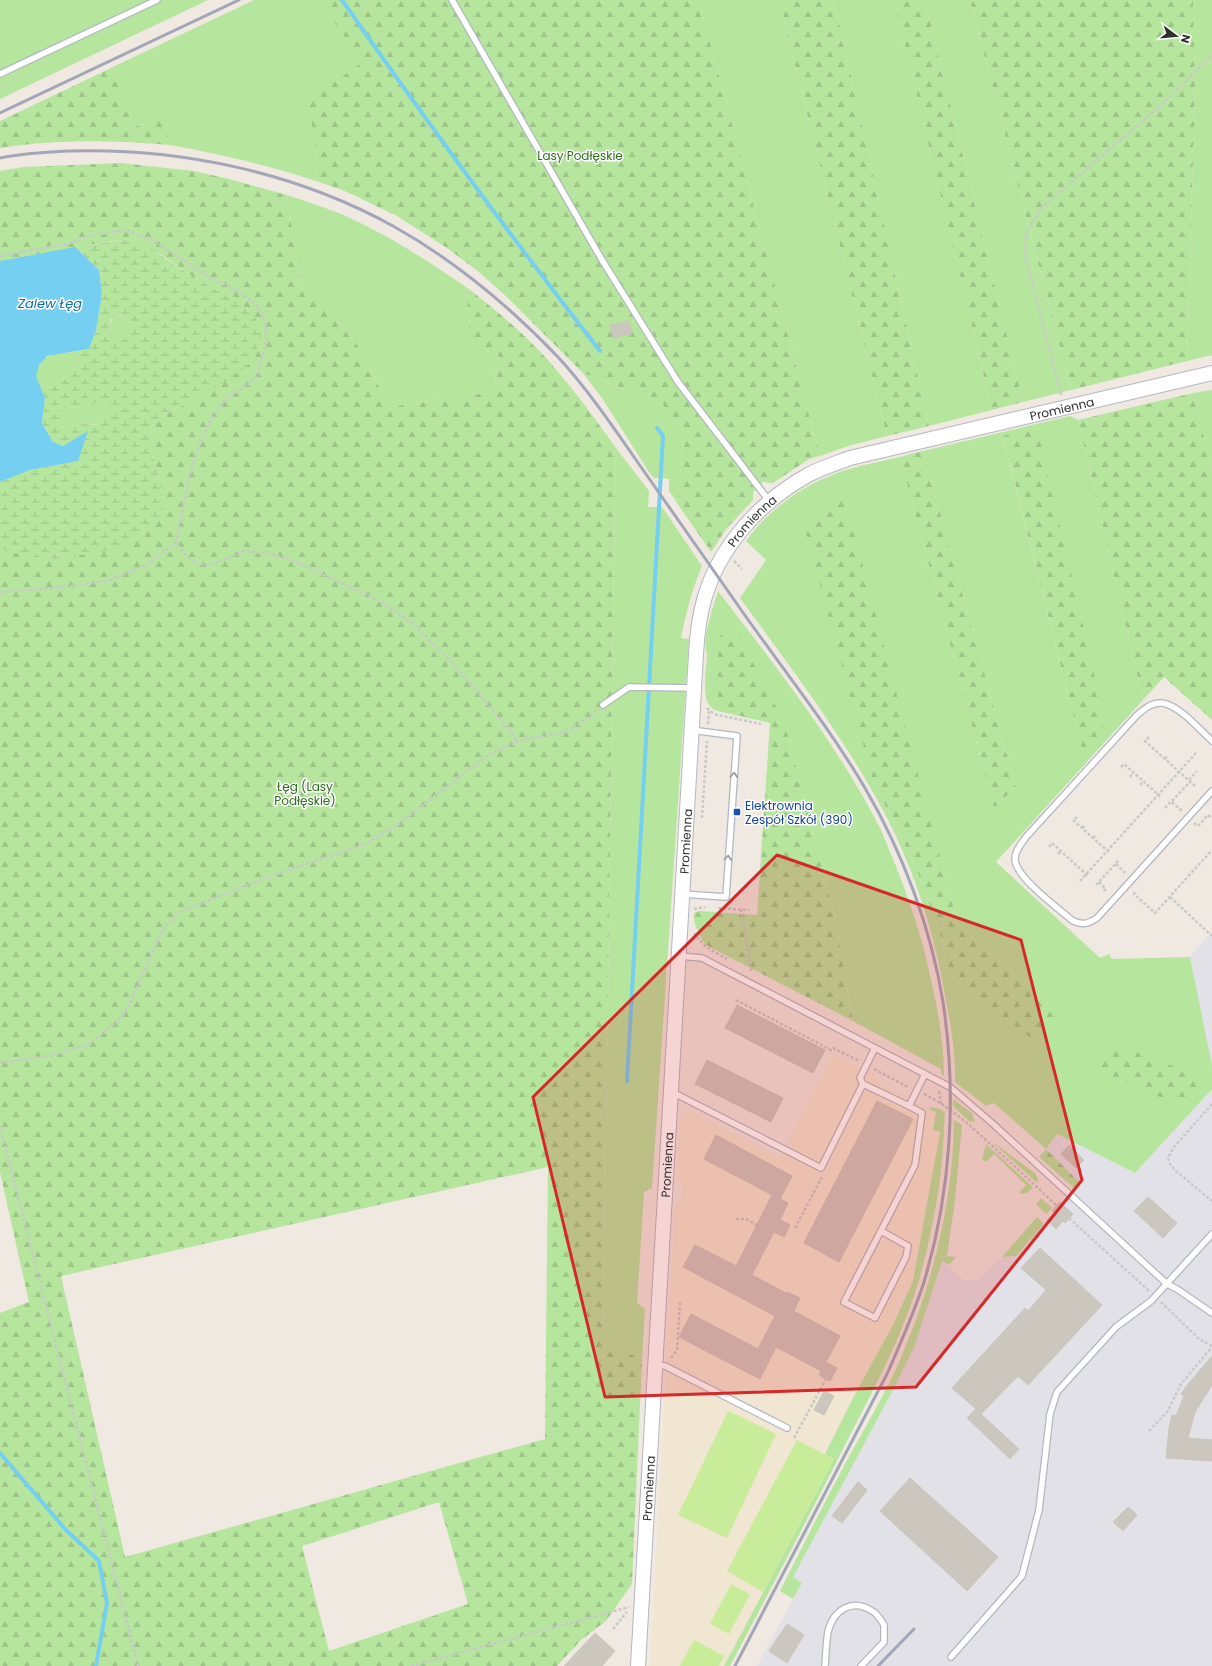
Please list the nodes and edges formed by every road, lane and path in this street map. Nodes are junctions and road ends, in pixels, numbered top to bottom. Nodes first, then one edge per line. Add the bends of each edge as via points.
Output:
1 (157, 0) edge
2 (452, 0) edge
3 (1212, 56) edge
4 (0, 74) edge
5 (0, 256) edge
6 (1212, 373) edge
7 (1064, 407) junction
8 (770, 502) junction
9 (176, 543) junction
10 (731, 558) dead end
11 (742, 569) dead end
12 (0, 592) edge
13 (694, 688) junction
14 (704, 704) dead end
15 (603, 706) joint
16 (709, 711) junction
17 (761, 724) dead end
18 (691, 730) junction
19 (708, 731) junction
20 (1149, 737) dead end
21 (518, 741) junction
22 (1212, 741) edge
23 (1196, 753) dead end
24 (1168, 755) dead end
25 (1165, 759) junction
26 (1121, 767) dead end
27 (1197, 771) dead end
28 (1179, 772) junction
29 (1133, 773) junction
30 (1130, 777) dead end
31 (1189, 781) junction
32 (1143, 782) junction
33 (1140, 785) dead end
34 (1196, 787) dead end
35 (1212, 791) edge
36 (1159, 796) junction
37 (1165, 808) dead end
38 (1076, 817) dead end
39 (702, 826) dead end
40 (1085, 826) dead end
41 (1082, 828) junction
42 (1096, 834) dead end
43 (1093, 838) junction
44 (1049, 847) dead end
45 (1212, 850) edge
46 (1061, 851) junction
47 (1108, 852) junction
48 (1058, 854) dead end
49 (1118, 861) dead end
50 (1116, 864) junction
51 (1087, 875) junction
52 (1132, 879) junction
53 (1080, 881) dead end
54 (1099, 882) junction
55 (1096, 885) dead end
56 (1103, 891) dead end
57 (682, 894) junction
58 (1170, 897) junction
59 (740, 909) junction
60 (692, 910) dead end
61 (749, 910) dead end
62 (691, 928) dead end
63 (1212, 936) edge
64 (678, 956) junction
65 (732, 961) dead end
66 (744, 968) dead end
67 (751, 971) junction
68 (758, 975) dead end
69 (875, 1048) junction
70 (0, 1063) edge
71 (925, 1074) junction
72 (863, 1084) junction
73 (670, 1091) junction
74 (1212, 1104) edge
75 (909, 1106) junction
76 (0, 1126) edge
77 (821, 1168) junction
78 (1212, 1201) edge
79 (1070, 1218) dead end
80 (736, 1219) dead end
81 (757, 1225) dead end
82 (795, 1228) dead end
83 (881, 1231) junction
84 (1212, 1234) edge
85 (1167, 1284) junction
86 (1155, 1296) junction
87 (1212, 1313) edge
88 (1212, 1347) edge
89 (655, 1365) junction
90 (826, 1379) dead end
91 (787, 1428) dead end
92 (1150, 1431) dead end
93 (794, 1438) dead end
94 (613, 1629) dead end
95 (951, 1657) dead end
96 (138, 1666) edge
97 (411, 1666) edge
98 (638, 1666) edge
99 (825, 1666) edge
100 (861, 1666) edge

1 - 4 lane
2 - 8 lane via 602,260 678,382
3 - 7 path via 1159,107 1042,207 1026,233 1025,254
5 - 9 path via 70,243 91,235 126,230 153,240 207,276 240,292 259,308 265,322 267,339 257,376 229,396 213,416 190,474
6 - 7 street, Promienna
7 - 8 street, Promienna via 850,458 810,474
8 - 13 street, Promienna via 737,535 709,585 698,634
9 - 12 path via 148,564 107,581
9 - 21 path via 189,559 198,564 210,565 244,551 282,557 382,602 416,626 461,672
10 - 11 path
13 - 15 lane via 630,687
13 - 18 street, Promienna
14 - 16 path
15 - 21 path via 570,731
16 - 17 path via 718,716
16 - 19 path
18 - 19 lane
18 - 57 street, Promienna
19 - 39 path
57 -> 19 lane via 726,897 737,736
20 - 25 path via 1146,741
21 - 70 path via 488,756 396,826 365,844 265,878 182,911 164,927 132,1001 122,1016 107,1030 84,1046
22 - 52 lane via 1172,706 1161,703 1147,706 1026,837 1015,859 1023,878 1073,921 1082,925 1097,918
23 - 28 path
24 - 25 path
25 - 28 path
26 - 29 path via 1124,764
27 - 31 path
28 - 31 path
28 - 36 path
29 - 30 path
29 - 32 path
31 - 34 path
31 - 37 path
32 - 33 path
32 - 36 path
35 - 52 lane
36 - 47 path
38 - 41 path via 1073,820
40 - 41 path
41 - 43 path
42 - 43 path
43 - 47 path
44 - 46 path via 1052,843
45 - 58 path
46 - 48 path
46 - 51 path
47 - 51 path
49 - 50 path
50 - 52 path
50 - 54 path
51 - 53 path
52 - 58 path via 1140,886 1134,894 1155,913
54 - 55 path
54 - 56 path via 1106,889
57 - 64 street, Promienna
58 - 63 path
59 - 60 path via 703,906
59 - 61 path
59 - 67 path
62 - 65 path via 706,947
64 - 69 lane via 702,958
64 - 73 street, Promienna
66 - 67 path
67 - 68 path
69 - 71 lane
69 - 72 lane via 860,1078
71 - 75 lane
71 - 85 lane via 950,1087 992,1123
72 - 75 lane
72 - 77 lane
73 - 77 lane
73 - 89 street, Promienna
74 - 78 path via 1174,1147 1168,1158 1175,1170
75 - 83 lane via 922,1113 915,1165
76 - 96 path
77 - 82 path via 825,1171
79 - 86 path
80 - 81 path via 746,1219
83 - 83 lane via 844,1302 874,1318 906,1257 908,1246
84 - 85 lane
85 - 86 lane
85 - 87 lane
86 - 88 path via 1200,1339
86 - 95 lane via 1116,1327 1057,1392 1050,1414 1039,1510 1022,1576
88 - 92 path via 1181,1384 1167,1412
89 - 91 lane via 665,1366
89 - 98 street, Promienna
90 - 93 path
94 - 97 path via 631,1606
99 - 100 lane via 828,1632 833,1618 843,1608 858,1605 873,1611 884,1625 884,1642

